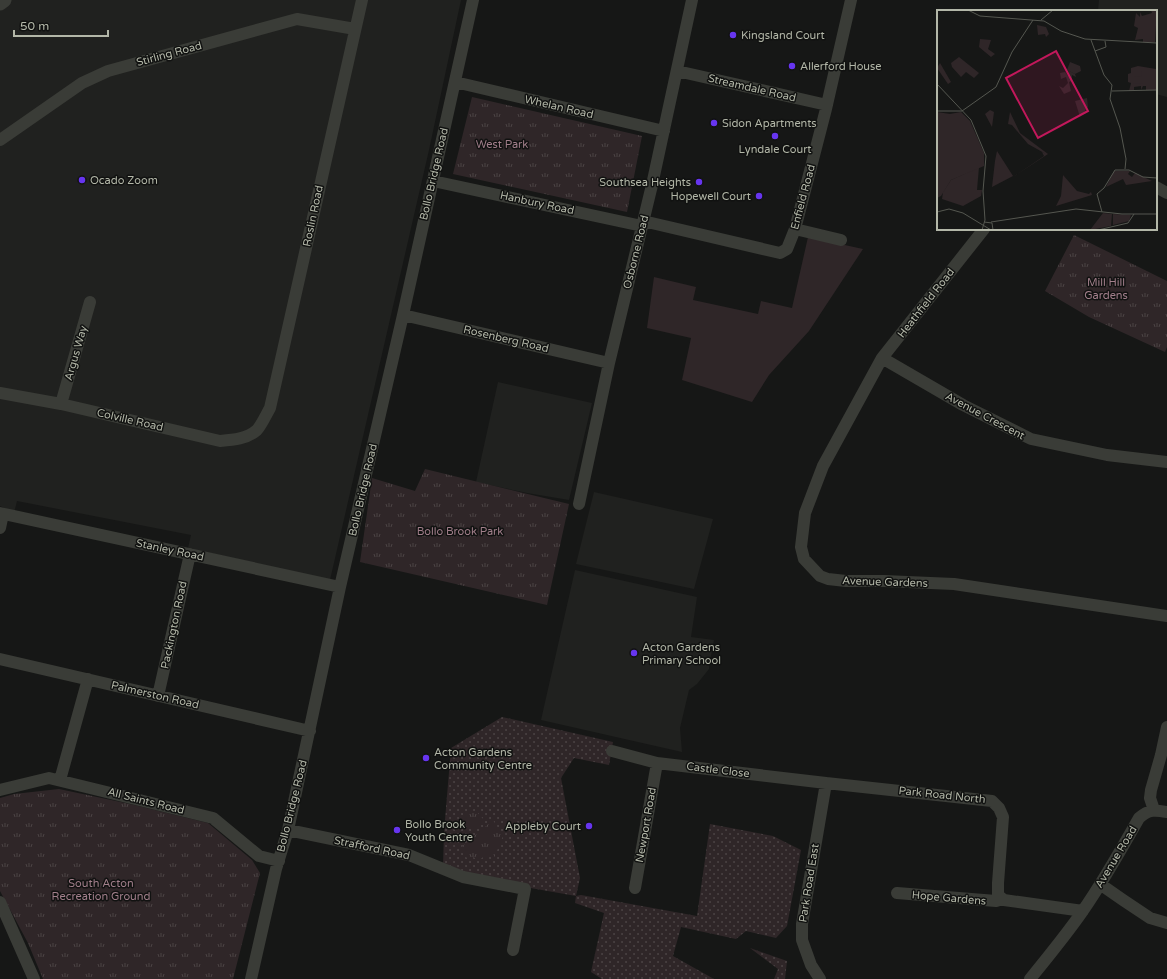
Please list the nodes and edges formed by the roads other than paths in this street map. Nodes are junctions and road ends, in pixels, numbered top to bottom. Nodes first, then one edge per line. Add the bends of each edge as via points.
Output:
1 (4, 0) edge
2 (362, 0) edge
3 (473, 0) edge
4 (692, 0) edge
5 (852, 0) edge
6 (0, 2) edge
7 (355, 30) junction
8 (676, 71) junction
9 (455, 82) junction
10 (827, 105) junction
11 (664, 131) junction
12 (0, 140) edge
13 (433, 181) junction
14 (1157, 187) edge
15 (1167, 192) edge
16 (642, 223) junction
17 (795, 229) junction
18 (983, 230) edge
19 (841, 240) dead end
20 (90, 302) dead end
21 (403, 315) junction
22 (882, 358) junction
23 (610, 363) junction
24 (871, 379) joint
25 (0, 393) edge
26 (62, 404) junction
27 (258, 429) joint
28 (1167, 462) edge
29 (579, 504) dead end
30 (2, 513) edge
31 (0, 528) edge
32 (190, 554) junction
33 (340, 587) junction
34 (1167, 616) edge
35 (0, 659) edge
36 (88, 679) junction
37 (158, 696) junction
38 (1167, 727) edge
39 (310, 731) junction
40 (612, 751) dead end
41 (657, 763) junction
42 (60, 780) junction
43 (826, 784) junction
44 (0, 790) edge
45 (1154, 810) junction
46 (1167, 812) edge
47 (288, 830) junction
48 (279, 861) junction
49 (1100, 884) junction
50 (635, 888) dead end
51 (896, 893) dead end
52 (1002, 899) junction
53 (0, 902) edge
54 (1083, 911) junction
55 (1167, 923) edge
56 (513, 950) dead end
57 (34, 979) edge
58 (251, 979) edge
59 (820, 979) edge
60 (1030, 979) edge

1 - 6 street
2 - 7 street, Roslin Road
3 - 9 street, Bollo Bridge Road
4 - 8 street, Osborne Road
5 - 10 street, Enfield Road
7 - 12 street, Stirling Road via 297,19 108,71 82,83
7 - 27 street, Roslin Road via 270,408
8 - 10 street, Streamdale Road
8 - 11 street, Osborne Road
9 - 11 street, Whelan Road
9 - 13 street, Bollo Bridge Road
10 - 17 street, Enfield Road
11 - 16 street, Osborne Road via 653,198
13 - 16 street, Hanbury Road
13 - 21 street, Bollo Bridge Road
14 - 15 street
16 - 17 street, Enfield Road via 780,253 787,249
16 - 23 street, Osborne Road
17 - 19 street
18 - 22 street, Heathfield Road
20 - 26 street, Argus Way
21 - 23 street, Rosenberg Road
21 - 33 street, Bollo Bridge Road
22 - 24 street, Heathfield Road
22 - 28 street, Avenue Crescent via 963,406 1030,439 1107,456
23 - 29 street, Osborne Road
24 - 34 street, Avenue Gardens via 823,466 805,513 801,547 804,559 820,576 846,581 954,584
25 - 26 street, Colville Road
26 - 27 street, Colville Road via 220,441 237,440
30 - 31 street
30 - 32 street, Stanley Road
32 - 33 street, Stanley Road
32 - 37 street, Packington Road
33 - 39 street, Bollo Bridge Road
35 - 36 street, Palmerston Road
36 - 37 street, Palmerston Road
36 - 42 street
37 - 39 street, Palmerston Road
38 - 45 street via 1151,790 1150,798
39 - 47 street, Bollo Bridge Road
40 - 41 street, Castle Close
41 - 43 street, Castle Close
41 - 50 street, Newport Road
42 - 44 street, All Saints Road via 49,778
42 - 48 street, All Saints Road via 213,818 259,856
43 - 52 street, Park Road North via 992,801 1003,817 998,883 998,895
43 - 59 street, Park Road East via 802,924 802,940 811,965
45 - 46 street
45 - 49 street, Avenue Road via 1144,813 1139,818
47 - 48 street, Bollo Bridge Road
47 - 56 street, Strafford Road via 409,854 463,877 525,889
48 - 58 street, Bollo Bridge Road
49 - 54 street, Avenue Road
49 - 55 street via 1150,918
51 - 52 street, Hope Gardens via 996,901
52 - 54 street
53 - 57 street
54 - 60 street, Avenue Road

